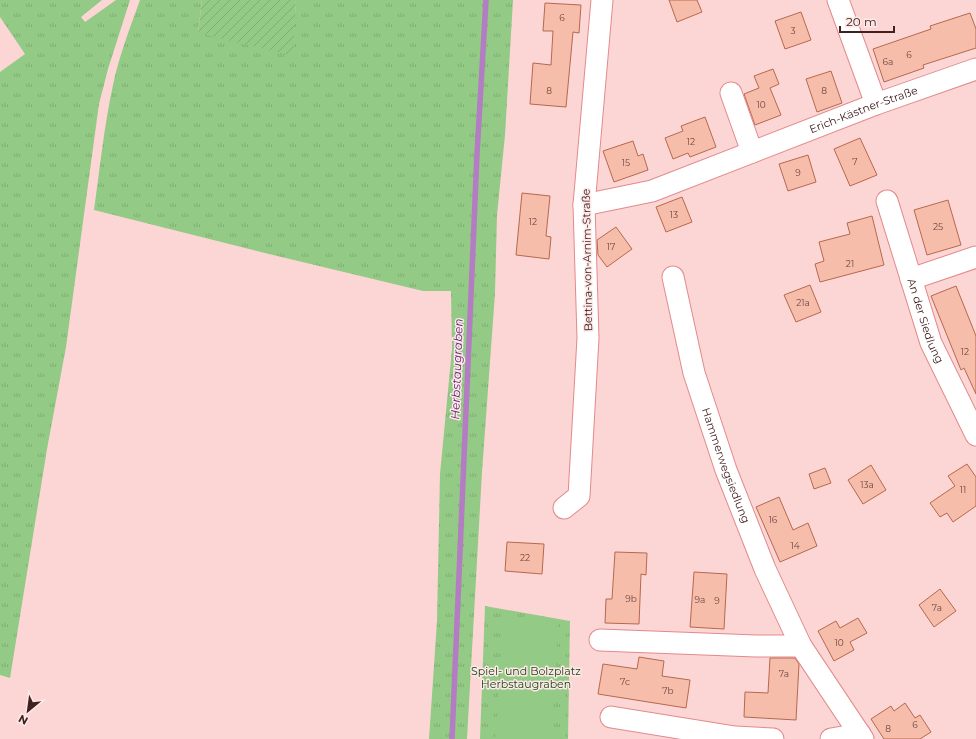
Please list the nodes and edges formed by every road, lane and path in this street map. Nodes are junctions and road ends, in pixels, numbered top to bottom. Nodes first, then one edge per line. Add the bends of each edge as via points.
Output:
1 (838, 0) edge
2 (605, 1) edge
3 (976, 69) edge
4 (731, 93) dead end
5 (876, 104) junction
6 (752, 152) junction
7 (888, 201) dead end
8 (584, 205) junction
9 (976, 257) edge
10 (673, 277) dead end
11 (911, 279) junction
12 (976, 435) edge
13 (564, 508) dead end
14 (600, 640) dead end
15 (801, 646) junction
16 (611, 717) dead end
17 (862, 737) edge
18 (773, 739) edge
19 (831, 739) edge

1 - 5 street
2 - 8 street, Bettina-von-Arnim-Straße
3 - 5 street, Erich-Kästner-Straße
4 - 6 street
5 - 6 street, Erich-Kästner-Straße
6 - 8 street, Erich-Kästner-Straße via 652,191
7 - 11 street, An der Siedlung
8 - 13 street, Bettina-von-Arnim-Straße via 588,338 579,496
9 - 11 street
10 - 15 street, Hammerwegsiedlung via 694,373 726,470 765,568
11 - 12 street, An der Siedlung via 931,343
14 - 15 street
15 - 17 street, Hammerwegsiedlung
16 - 18 street via 735,737
17 - 19 street, Hammerwegsiedlung

